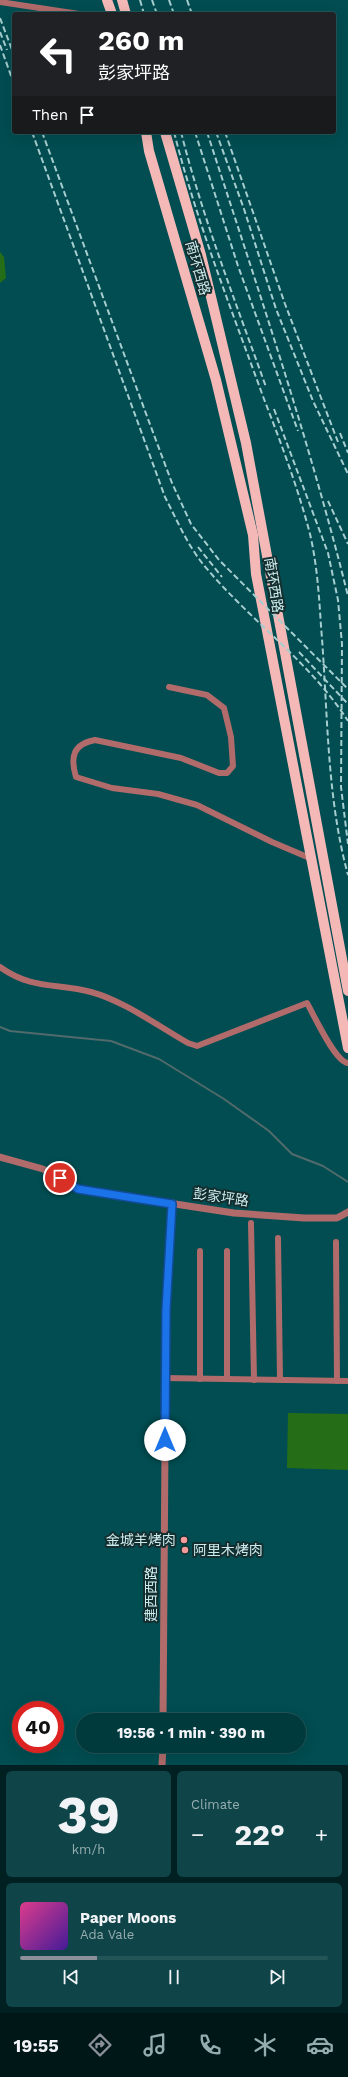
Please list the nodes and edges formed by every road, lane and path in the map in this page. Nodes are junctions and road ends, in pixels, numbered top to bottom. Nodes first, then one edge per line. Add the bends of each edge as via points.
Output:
1 (107, 0) edge
2 (122, 0) edge
3 (0, 2) edge
4 (66, 12) edge
5 (111, 12) edge
6 (125, 12) edge
7 (146, 134) edge
8 (166, 134) edge
9 (169, 687) dead end
10 (312, 859) junction
11 (0, 967) edge
12 (348, 991) edge
13 (348, 1048) edge
14 (348, 1063) edge
15 (0, 1157) edge
16 (172, 1204) junction
17 (348, 1212) edge
18 (251, 1223) dead end
19 (278, 1238) dead end
20 (336, 1242) dead end
21 (200, 1251) dead end
22 (227, 1251) dead end
23 (165, 1378) junction
24 (200, 1379) junction
25 (227, 1379) junction
26 (254, 1380) junction
27 (280, 1380) junction
28 (337, 1381) junction
29 (348, 1381) edge
30 (163, 1713) edge
31 (163, 1753) edge
32 (162, 1765) edge

1 - 5 highway
2 - 6 highway
3 - 4 street
7 - 10 highway, 南环西路 via 149,151 216,380 253,535 256,574
8 - 12 highway, 南环西路 via 201,255 246,443
9 - 10 street via 207,695 224,708 231,737 233,766 227,772 219,773 181,758 95,740 83,742 77,747 73,759 76,777 112,788 158,794 197,804
10 - 13 highway, 南环西路
11 - 14 street via 10,974 36,984 89,992 109,998 197,1046 308,1003 333,1049 339,1058
15 - 16 street, 彭家坪路 via 43,1169 78,1189
16 - 17 street, 彭家坪路 via 234,1214 304,1218 337,1218
16 - 23 street, 建西西路
18 - 26 street
19 - 27 street
20 - 28 street
21 - 24 street
22 - 25 street
23 - 24 street
23 - 30 street, 建西西路
24 - 25 street
25 - 26 street
26 - 27 street
27 - 28 street
28 - 29 street
31 - 32 street

